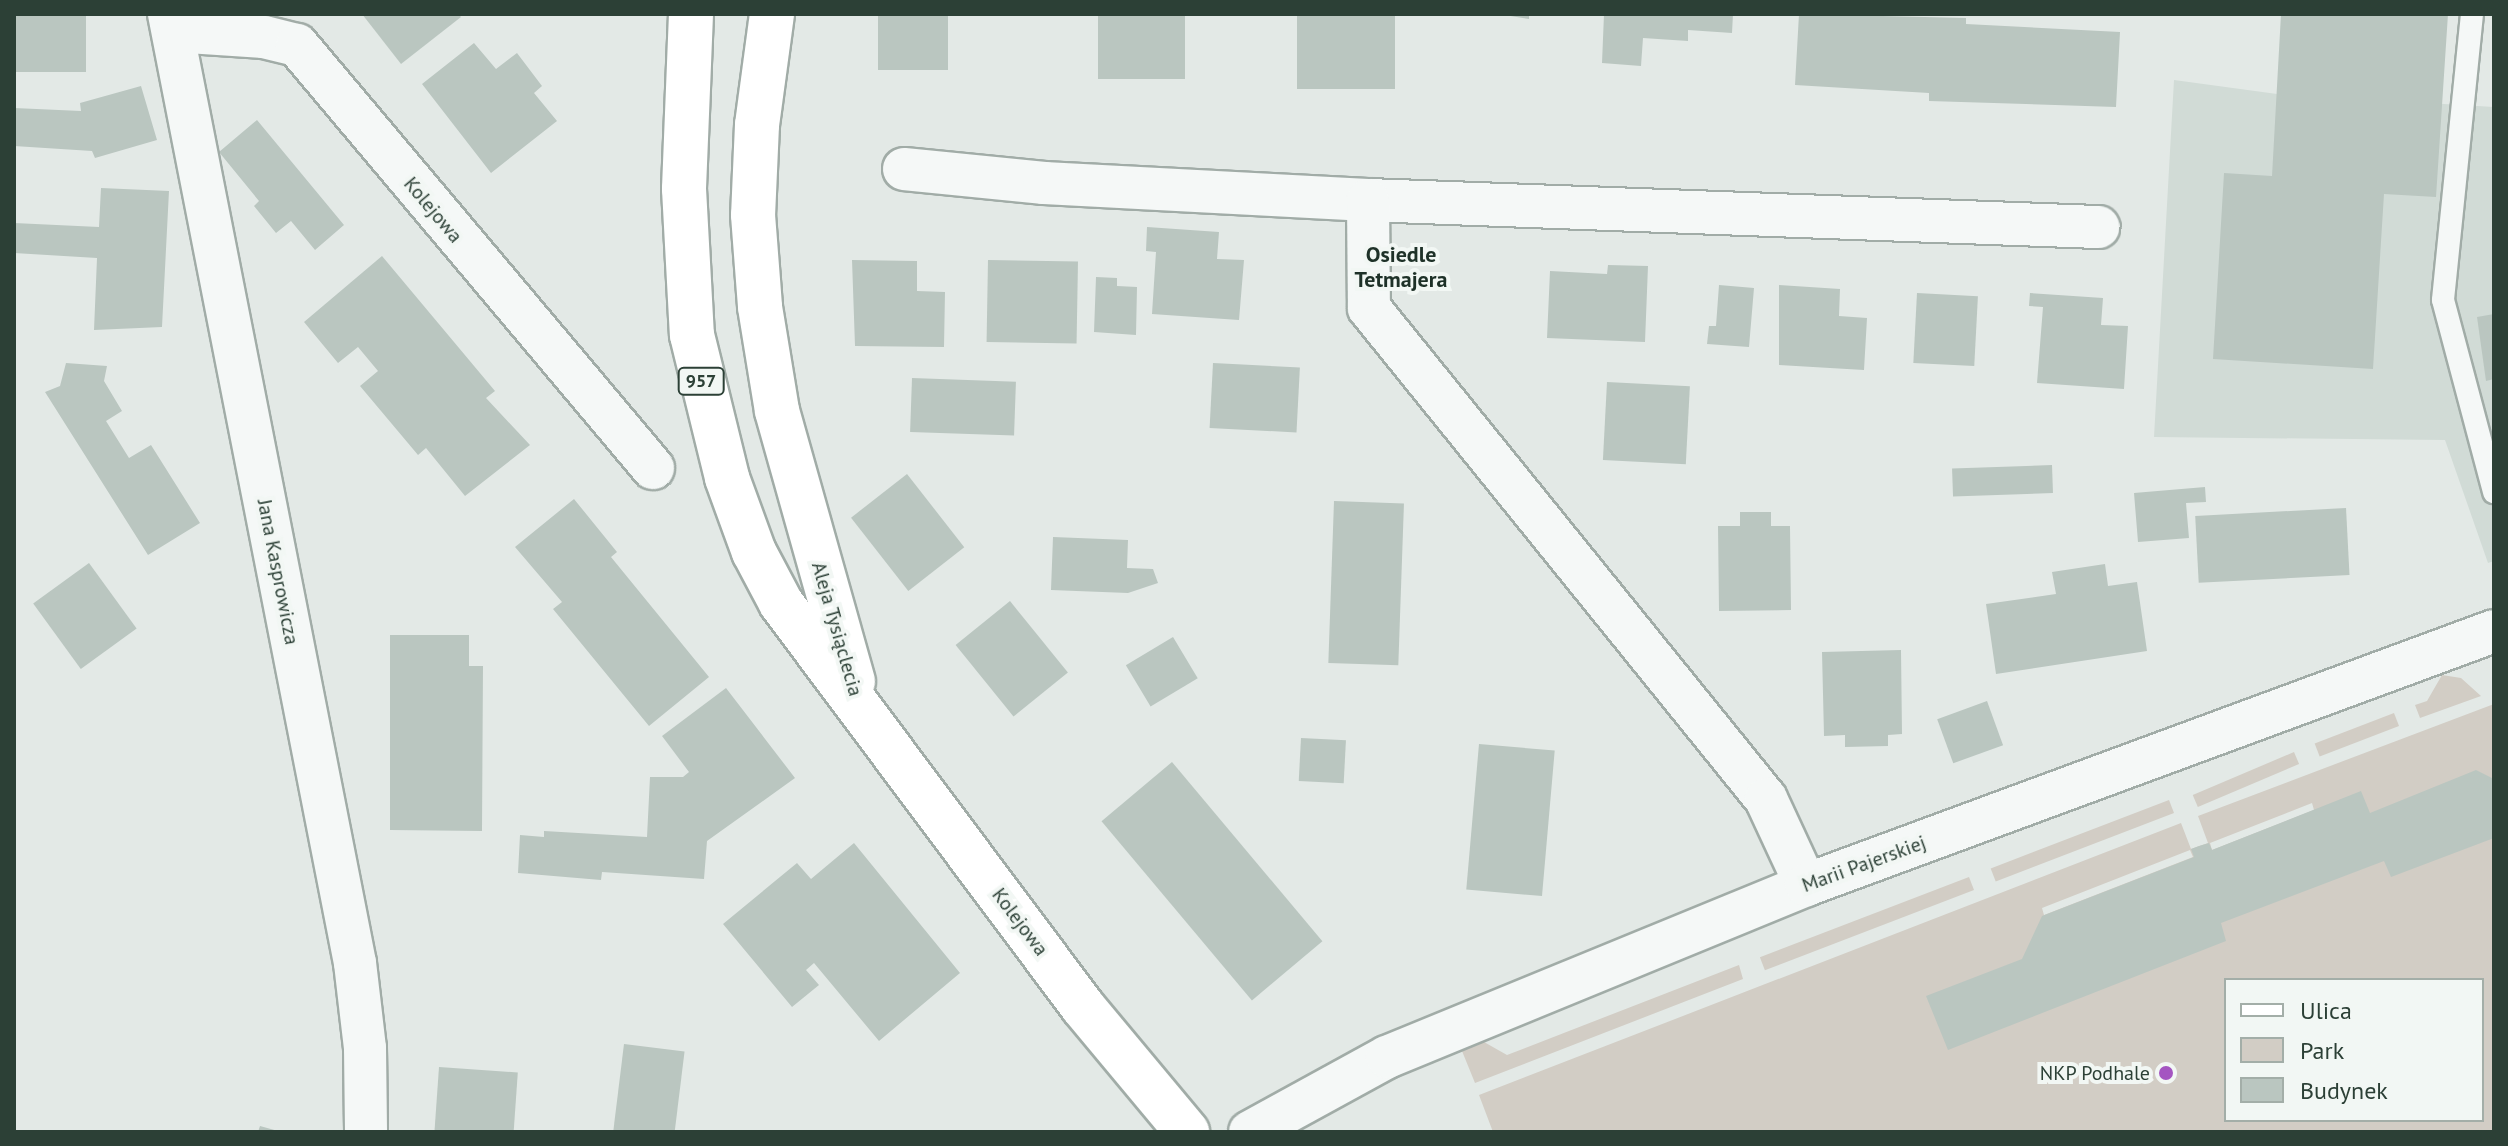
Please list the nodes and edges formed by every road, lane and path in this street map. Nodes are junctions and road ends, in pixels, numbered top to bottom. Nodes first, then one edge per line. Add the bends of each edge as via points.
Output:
1 (691, 14) edge
2 (772, 14) edge
3 (2472, 14) edge
4 (171, 23) edge
5 (904, 169) dead end
6 (1368, 200) junction
7 (2099, 227) dead end
8 (653, 468) dead end
9 (2494, 492) edge
10 (2494, 631) edge
11 (860, 707) junction
12 (1806, 885) junction
13 (366, 1132) edge
14 (1187, 1132) edge
15 (1250, 1132) edge

1 - 11 main road, Aleja Tysiąclecia / 957 via 684,189 692,335 706,406 754,552 781,603
2 - 11 main road, Aleja Tysiąclecia / 957 via 757,125 753,215 760,307 777,411
3 - 9 lane via 2443,300
4 - 8 street, Kolejowa via 297,45
4 - 13 street, Jana Kasprowicza via 355,963 365,1048
5 - 6 street via 1044,183
6 - 7 street
6 - 12 street via 1369,308 1766,799
10 - 12 street, Marii Pajerskiej
11 - 14 main road, Kolejowa / 957 via 1083,1007
12 - 15 street, Marii Pajerskiej via 1387,1057

